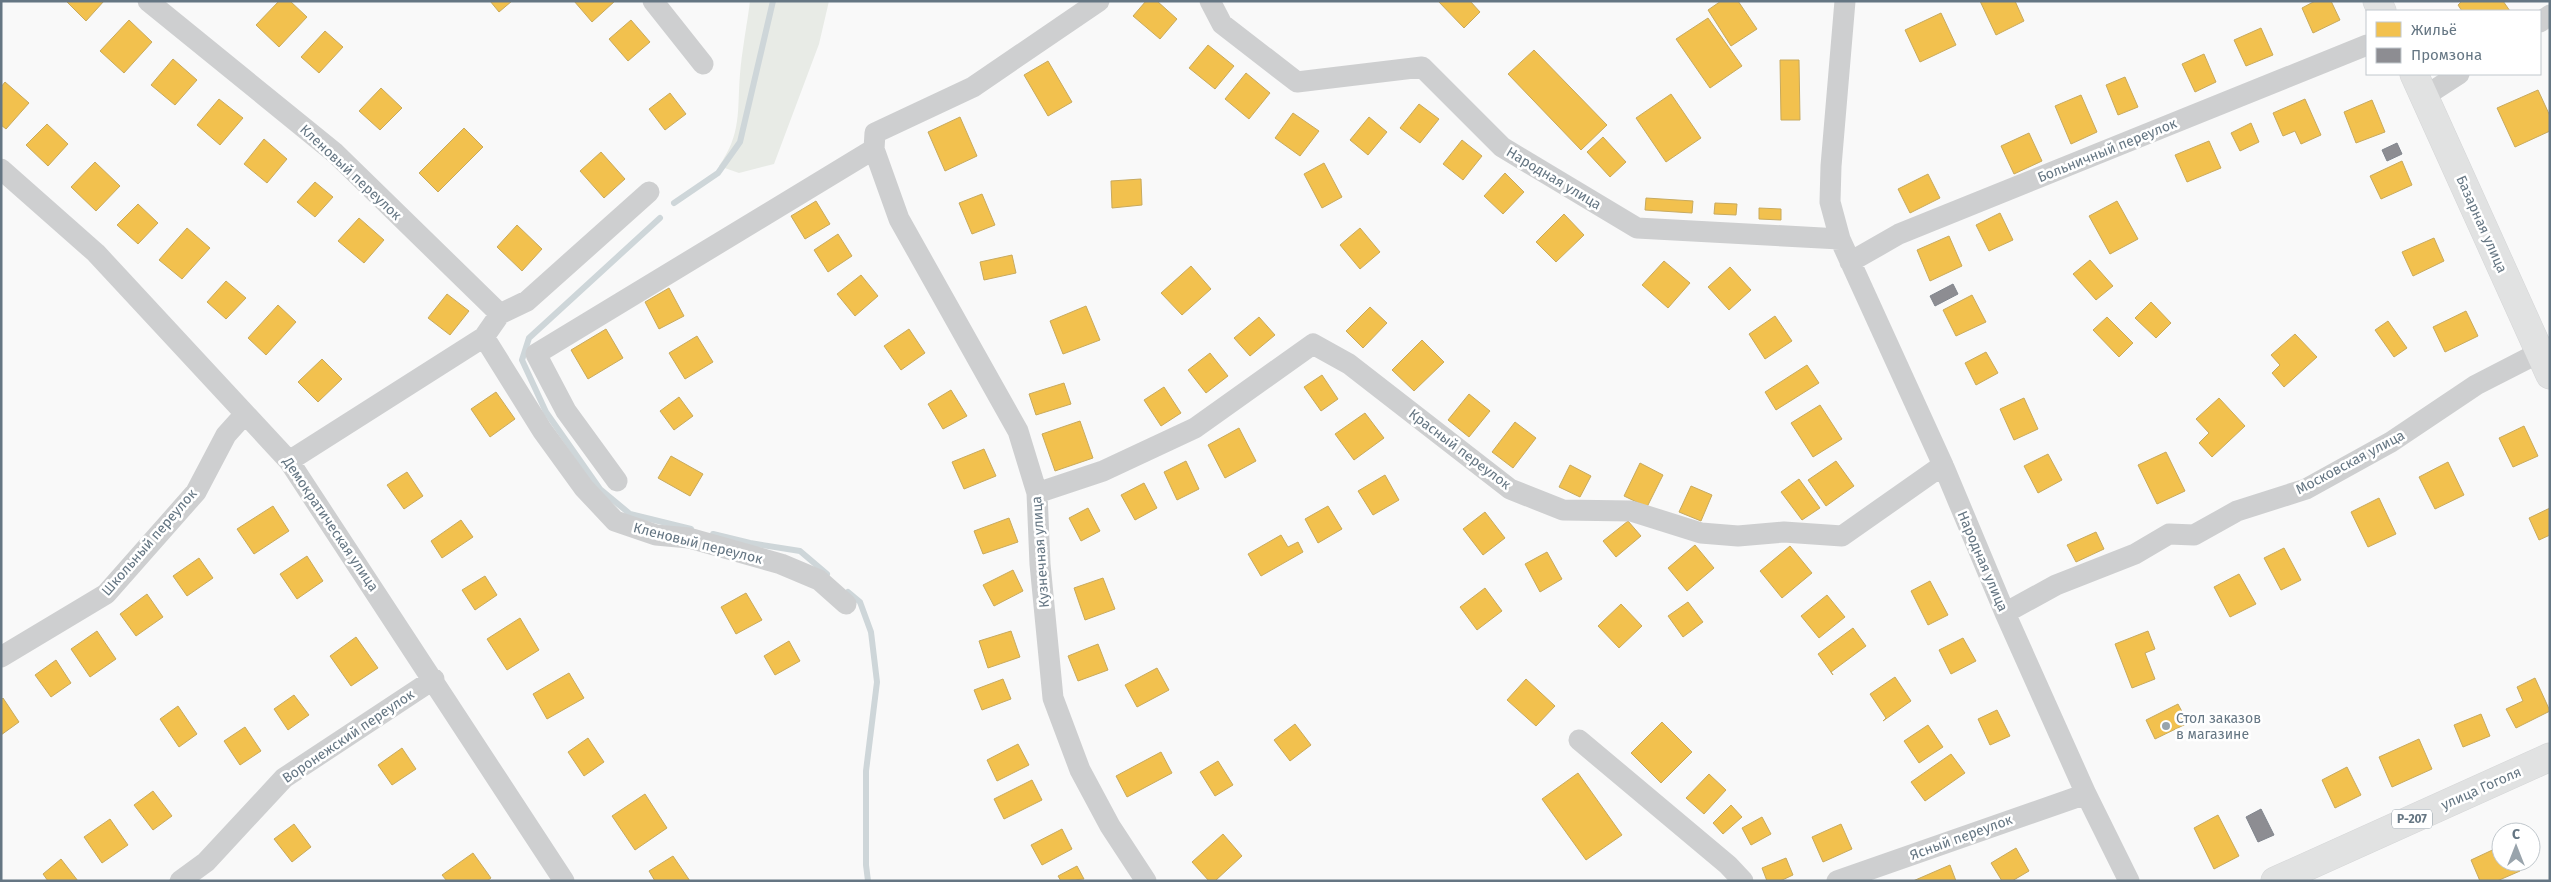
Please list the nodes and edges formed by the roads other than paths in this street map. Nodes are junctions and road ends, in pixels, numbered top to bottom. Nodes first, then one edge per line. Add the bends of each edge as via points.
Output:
1 (148, 1) edge
2 (653, 1) edge
3 (1099, 1) edge
4 (1210, 1) edge
5 (1845, 1) edge
6 (2366, 45) edge
7 (702, 64) dead end
8 (2455, 75) edge
9 (2419, 85) edge
10 (874, 148) junction
11 (1, 169) edge
12 (649, 192) dead end
13 (1840, 240) junction
14 (1850, 262) junction
15 (500, 314) junction
16 (484, 337) junction
17 (2546, 358) edge
18 (244, 415) junction
19 (290, 461) junction
20 (1943, 464) junction
21 (617, 481) dead end
22 (1037, 493) junction
23 (846, 604) dead end
24 (2005, 613) junction
25 (1, 657) edge
26 (434, 679) junction
27 (1579, 740) dead end
28 (2550, 757) edge
29 (2086, 794) junction
30 (180, 881) edge
31 (564, 881) edge
32 (1146, 881) edge
33 (1743, 881) edge
34 (1837, 881) edge
35 (2129, 881) edge
36 (2275, 881) edge

1 - 15 street, Кленовый переулок via 335,153
2 - 7 street
3 - 10 street via 973,87 875,133
4 - 13 street, Народная улица via 1222,24 1297,82 1422,67 1502,148 1638,228
5 - 13 street, Народная улица via 1830,202
6 - 14 street, Больничный переулок via 1898,234
8 - 9 street
9 - 17 main road, Базарная улица
10 - 21 street via 536,354 566,411
10 - 22 street, Кузнечная улица via 899,219 1018,431
11 - 18 street, Демократическая улица via 96,253
12 - 15 street via 527,301
13 - 14 street, Народная улица
14 - 20 street, Народная улица
15 - 16 street
16 - 19 street
16 - 23 street, Кленовый переулок via 542,430 584,488 615,521 656,535 689,538 781,564 819,580
17 - 24 street, Московская улица via 2476,385 2391,442 2306,489 2238,511 2194,535 2169,534 2135,554 2056,585
18 - 19 street, Демократическая улица
18 - 25 street, Школьный переулок via 226,435 196,492 106,594
19 - 26 street, Демократическая улица
20 - 22 street, Красный переулок via 1842,536 1784,532 1738,536 1701,533 1631,510 1563,510 1510,489 1349,364 1313,344 1195,428 1104,471
20 - 24 street, Народная улица
22 - 32 street, Кузнечная улица via 1040,564 1053,698 1080,770 1110,826
24 - 29 street, Народная улица
26 - 30 street, Воронежский переулок via 284,778 206,862
26 - 31 street, Демократическая улица
27 - 33 street
28 - 36 main road, улица Гоголя / Р-207
29 - 34 street, Ясный переулок
29 - 35 street, Народная улица

